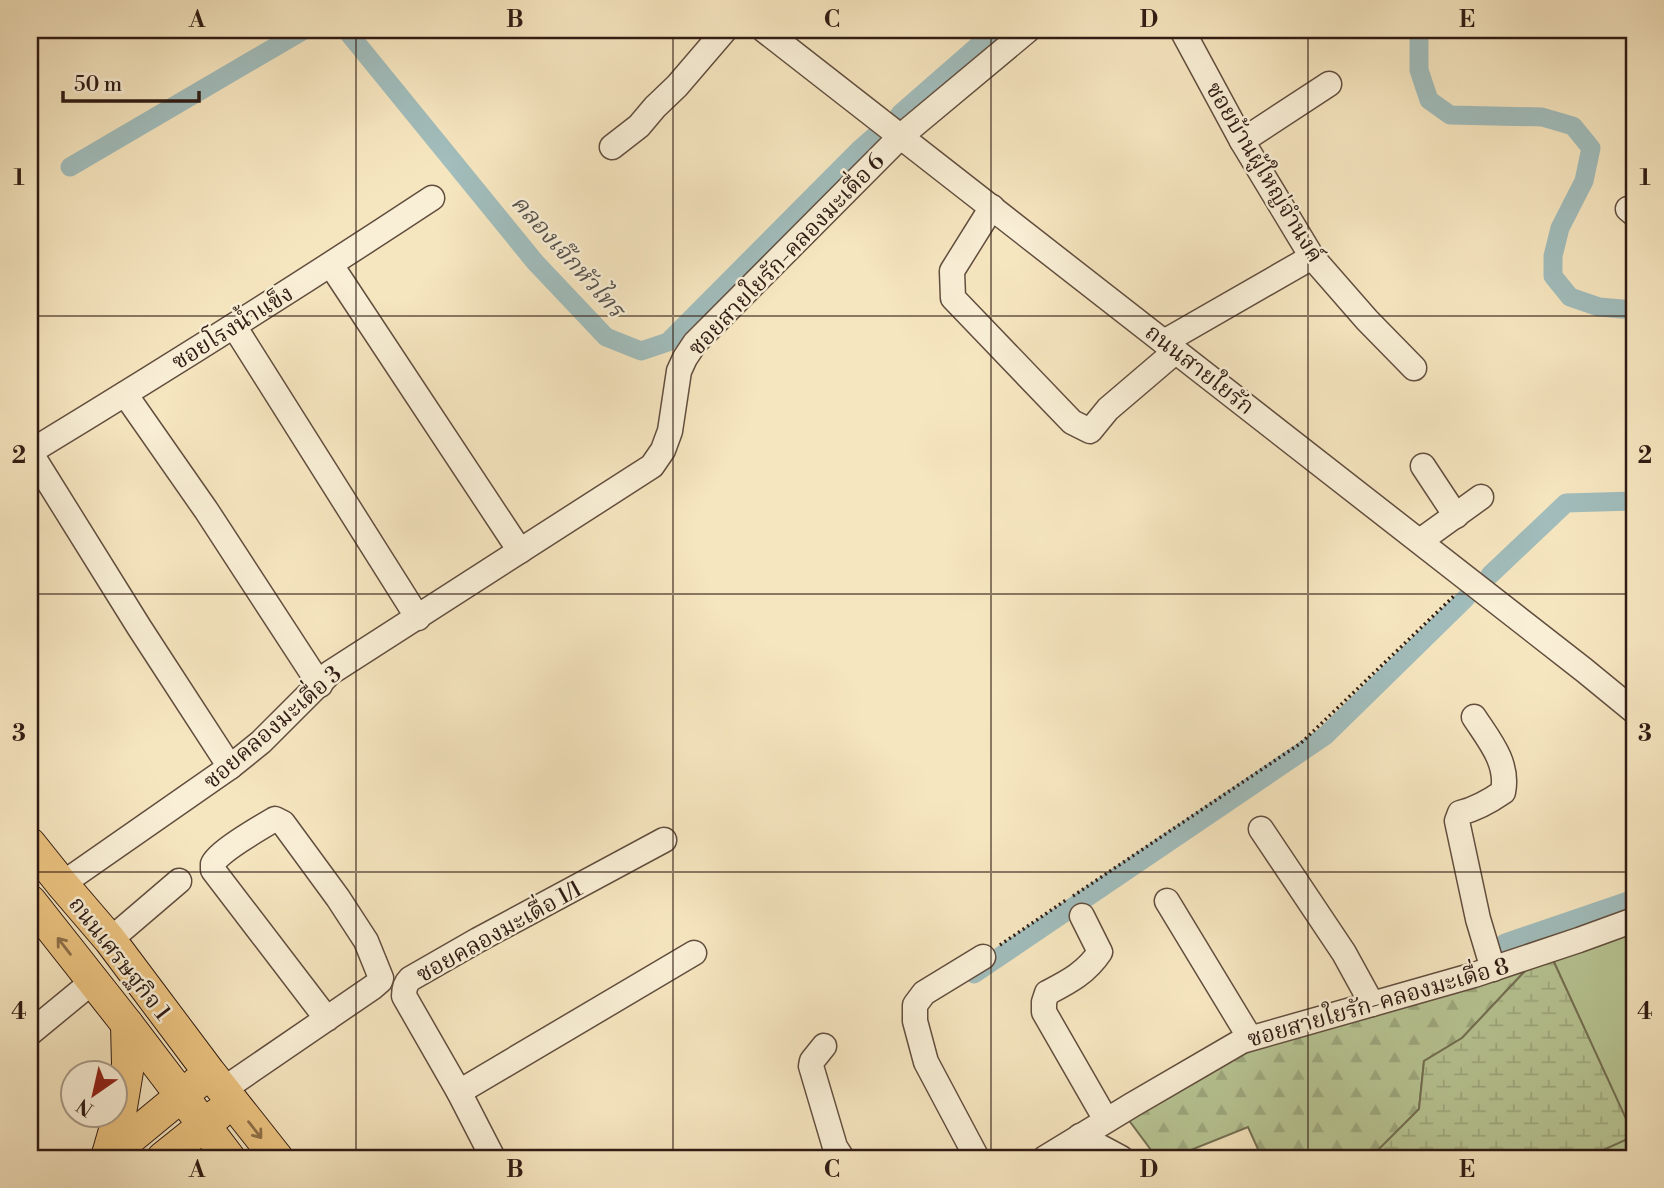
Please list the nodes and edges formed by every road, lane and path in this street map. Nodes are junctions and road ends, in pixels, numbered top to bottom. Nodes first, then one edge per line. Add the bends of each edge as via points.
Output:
1 (725, 30) edge
2 (764, 30) edge
3 (1028, 30) edge
4 (1182, 30) edge
5 (1329, 84) dead end
6 (901, 136) junction
7 (1242, 141) junction
8 (612, 147) dead end
9 (432, 198) dead end
10 (992, 208) junction
11 (1312, 257) junction
12 (331, 265) junction
13 (234, 326) junction
14 (1170, 346) junction
15 (1413, 369) dead end
16 (125, 394) junction
17 (30, 452) edge
18 (1423, 466) dead end
19 (1482, 497) dead end
20 (1456, 516) junction
21 (1420, 541) junction
22 (520, 551) junction
23 (1470, 581) junction
24 (418, 618) junction
25 (320, 685) junction
26 (1634, 711) edge
27 (1474, 717) dead end
28 (230, 767) junction
29 (1261, 830) dead end
30 (664, 841) dead end
31 (30, 844) edge
32 (179, 881) dead end
33 (62, 884) junction
34 (30, 901) edge
35 (1167, 901) dead end
36 (1082, 916) dead end
37 (1634, 920) edge
38 (110, 940) junction
39 (694, 953) dead end
40 (983, 957) joint
41 (1493, 969) junction
42 (92, 982) junction
43 (1372, 1004) junction
44 (327, 1019) junction
45 (127, 1024) junction
46 (30, 1033) edge
47 (1250, 1038) junction
48 (824, 1046) dead end
49 (222, 1088) junction
50 (459, 1092) junction
51 (181, 1097) junction
52 (1106, 1120) junction
53 (204, 1125) junction
54 (1080, 1136) junction
55 (106, 1158) edge
56 (163, 1158) edge
57 (229, 1158) edge
58 (277, 1158) edge
59 (493, 1158) edge
60 (842, 1158) edge
61 (977, 1158) edge
62 (1045, 1158) edge
63 (1121, 1158) edge

1 - 8 street via 639,126
2 - 6 street, ถนนสายใยรัก
3 - 6 street
4 - 7 street, ซอยบ้านผู้ใหญ่จำนงค์
5 - 7 street
6 - 10 street, ถนนสายใยรัก
6 - 22 street, ซอยสายใยรัก-คลองมะเดื่อ 6 via 695,343 679,371 670,431 652,466
7 - 11 street, ซอยบ้านผู้ใหญ่จำนงค์
9 - 12 street, ซอยโรงน้ำแข็ง
10 - 14 street, ถนนสายใยรัก
10 - 14 street via 953,271 953,298 1072,422 1090,431
11 - 14 street
11 - 15 street, ซอยบ้านผู้ใหญ่จำนงค์
12 - 13 street, ซอยโรงน้ำแข็ง
12 - 22 street
13 - 16 street, ซอยโรงน้ำแข็ง
13 - 24 street
14 - 21 street, ถนนสายใยรัก
16 - 17 street, ซอยโรงน้ำแข็ง
16 - 25 street
17 - 28 street
18 - 20 street
19 - 20 street
20 - 21 street
21 - 23 street, ถนนสายใยรัก
22 - 24 street, ซอยคลองมะเดื่อ 3
23 - 26 street, ถนนสายใยรัก
23 - 40 path via 1301,743
24 - 25 street, ซอยคลองมะเดื่อ 3 via 330,673
25 - 28 street, ซอยคลองมะเดื่อ 3
27 - 41 street via 1500,757 1505,782 1503,792 1460,813 1457,821
28 - 33 street, ซอยคลองมะเดื่อ 3
29 - 43 street via 1344,953
30 - 50 street, ซอยคลองมะเดื่อ 1/1 via 410,979 404,996
31 - 33 main road, ถนนเศรษฐกิจ 1
32 - 38 street
33 - 38 main road, ถนนเศรษฐกิจ 1
42 -> 34 main road, ถนนเศรษฐกิจ 1
35 - 47 street
36 - 52 street via 1100,952 1076,978 1047,993 1044,1012
37 - 41 street, ซอยสายใยรัก-คลองมะเดื่อ 8
38 - 49 main road, ถนนเศรษฐกิจ 1
39 - 50 street
40 - 61 street via 924,993 915,1004 926,1062
41 - 43 street, ซอยสายใยรัก-คลองมะเดื่อ 8
42 - 45 main road, ถนนเศรษฐกิจ 1
42 - 46 street
43 - 47 street, ซอยสายใยรัก-คลองมะเดื่อ 8
44 - 44 street via 213,870 216,859 233,845 275,819 283,823 338,898 380,972 380,981
44 - 49 street
45 - 51 main road, ถนนเศรษฐกิจ 1
45 - 55 main road via 128,1065
47 - 52 street, ซอยสายใยรัก-คลองมะเดื่อ 8
48 - 60 street via 811,1066
49 - 51 main road
49 - 53 main road
49 -> 58 main road, ถนนเศรษฐกิจ 1
50 - 59 street, ซอยคลองมะเดื่อ 1/1
51 - 53 main road, ถนนเศรษฐกิจ 1
51 - 55 main road
52 - 54 street, ซอยสายใยรัก-คลองมะเดื่อ 8
53 - 56 main road
53 - 57 main road, ถนนเศรษฐกิจ 1
54 - 62 street, ซอยสายใยรัก-คลองมะเดื่อ 8
54 - 63 street

